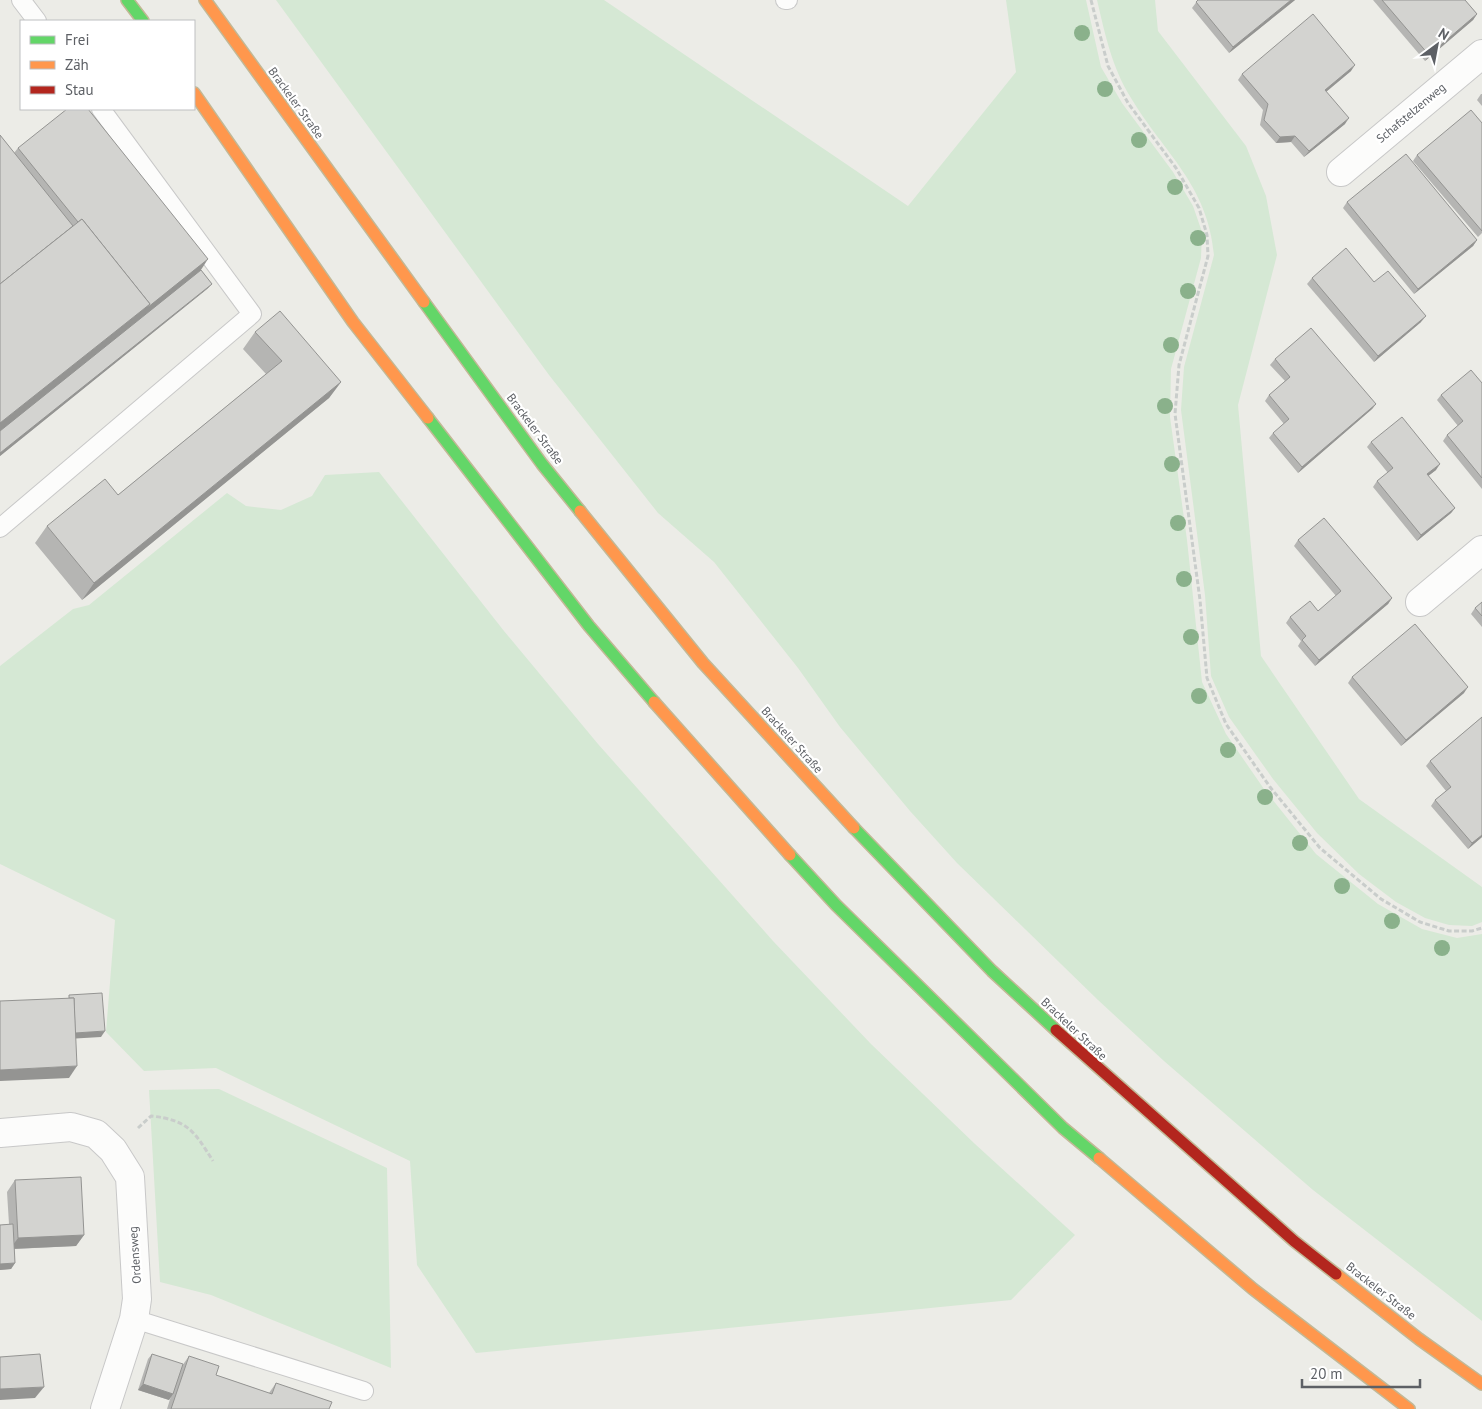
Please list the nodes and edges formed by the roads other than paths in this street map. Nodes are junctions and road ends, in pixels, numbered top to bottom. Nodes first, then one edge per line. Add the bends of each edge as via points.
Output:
1 (21, 0) edge
2 (127, 0) edge
3 (204, 0) edge
4 (211, 0) edge
5 (36, 20) edge
6 (142, 20) edge
7 (228, 33) junction
8 (1482, 54) edge
9 (195, 94) edge
10 (102, 110) edge
11 (1341, 172) dead end
12 (0, 528) edge
13 (1482, 550) edge
14 (1420, 602) dead end
15 (0, 1133) edge
16 (134, 1319) junction
17 (1482, 1384) edge
18 (364, 1391) dead end
19 (105, 1409) edge
20 (1408, 1409) edge

1 - 5 lane
2 - 6 highway
3 - 7 highway, Brackeler Straße
4 - 7 highway
7 - 17 highway, Brackeler Straße via 542,464 703,663 873,850 992,971 1117,1087 1294,1241 1418,1339
8 - 11 street, Schafstelzenweg
9 - 20 highway via 352,322 589,626 708,765 836,905 1063,1128 1253,1289
10 - 12 lane via 252,314
13 - 14 street
15 - 16 street, Ordensweg via 71,1127 96,1134 113,1150 130,1177 138,1280
16 - 18 lane
16 - 19 street, Ordensweg

